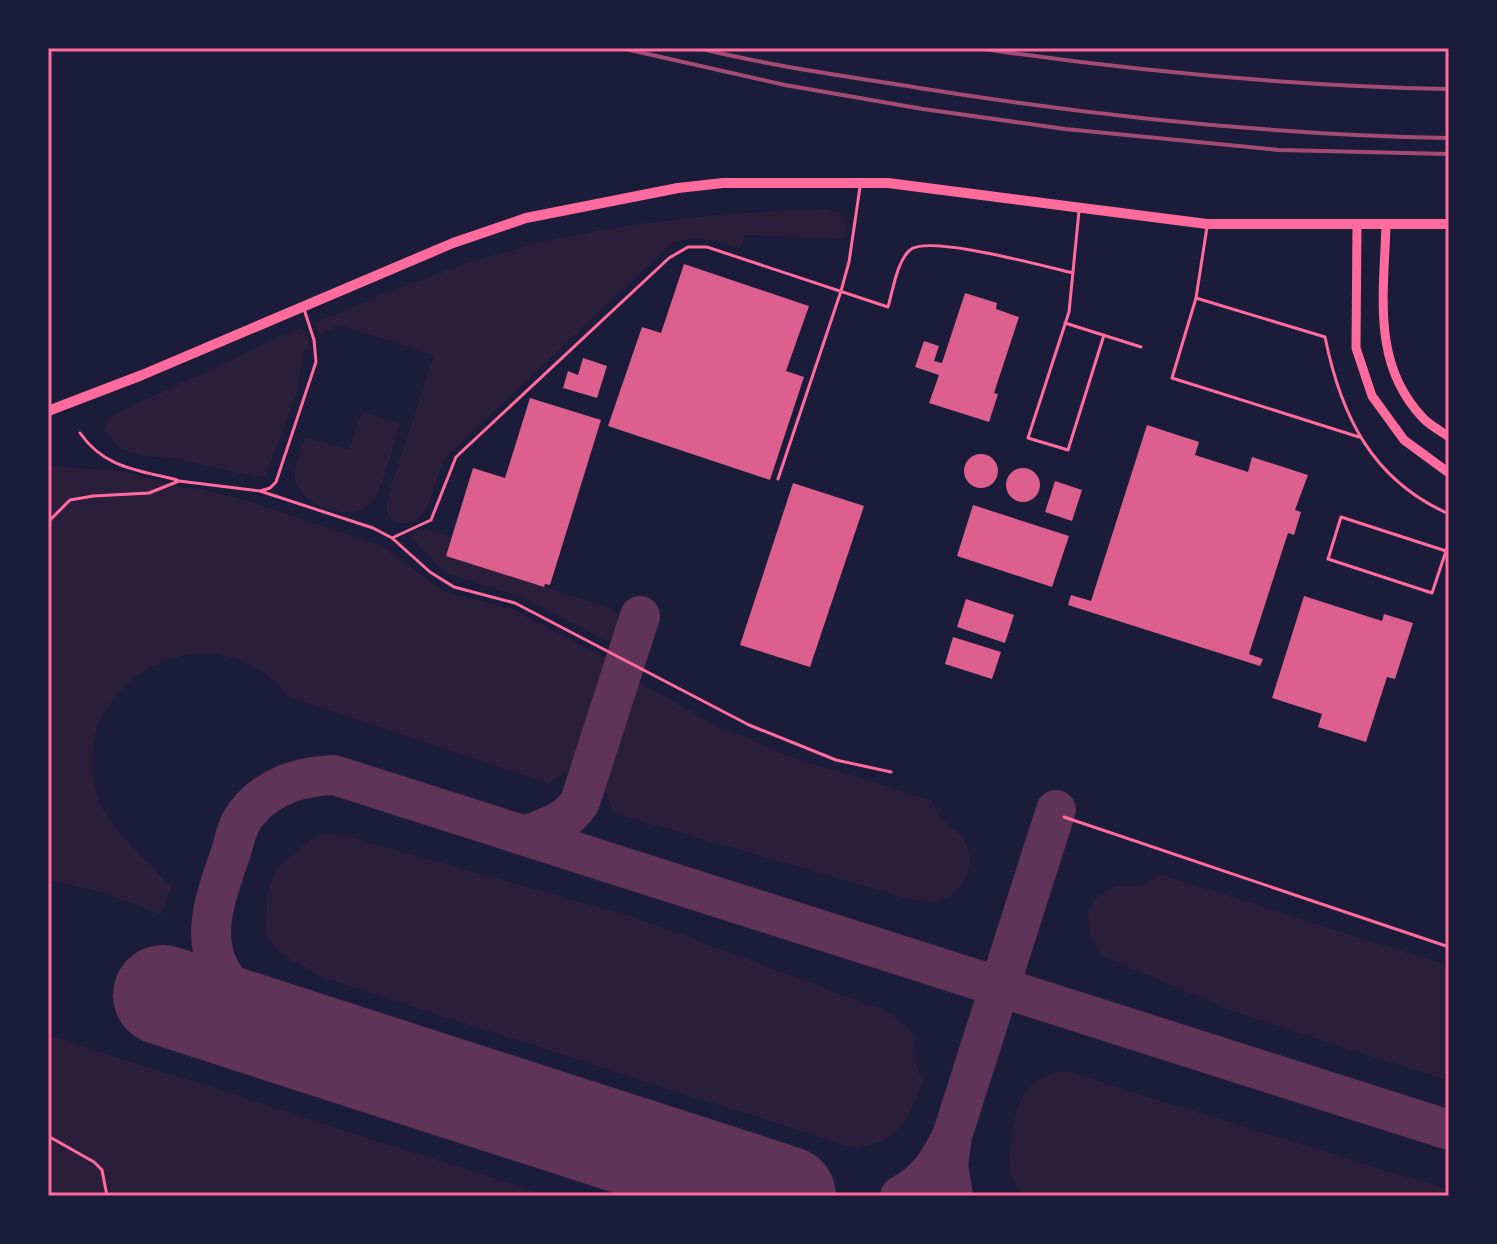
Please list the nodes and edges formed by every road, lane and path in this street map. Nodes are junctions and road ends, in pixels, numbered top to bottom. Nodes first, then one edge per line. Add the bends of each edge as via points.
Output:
1 (861, 182) junction
2 (1079, 208) junction
3 (1207, 224) junction
4 (1449, 224) edge
5 (1357, 225) junction
6 (1386, 225) junction
7 (1073, 273) junction
8 (841, 291) junction
9 (1196, 298) junction
10 (303, 306) junction
11 (1065, 323) junction
12 (1104, 335) junction
13 (1141, 347) dead end
14 (48, 411) edge
15 (80, 433) dead end
16 (1359, 437) junction
17 (1449, 437) edge
18 (1449, 473) edge
19 (778, 479) dead end
20 (179, 481) junction
21 (260, 491) junction
22 (1449, 514) edge
23 (48, 522) edge
24 (392, 538) junction
25 (1449, 542) edge
26 (1446, 551) junction
27 (891, 772) dead end
28 (1064, 817) dead end
29 (1449, 947) edge
30 (48, 1136) edge
31 (107, 1196) edge

1 - 2 main road
1 - 8 lane
1 - 10 main road via 723,183 526,218
2 - 3 main road
2 - 7 lane
3 - 5 main road
3 - 9 lane
4 - 6 main road
5 - 6 main road
5 - 18 main road via 1356,348 1372,396 1404,440
6 - 17 main road via 1385,343 1398,383 1424,419
7 - 8 lane via 923,244 907,254 888,307
7 - 11 lane
8 - 19 lane
8 - 24 lane via 707,247 677,252 456,457 431,520
9 - 16 lane via 1325,337 1331,369
9 - 16 lane via 1172,378
10 - 14 main road
10 - 21 lane via 316,362 276,482
11 - 12 lane
11 - 12 lane via 1028,438 1068,450
12 - 13 lane
15 - 20 lane via 106,460
16 - 22 lane via 1402,486
20 - 21 lane
20 - 23 lane via 149,493 70,500
21 - 24 lane
24 - 27 lane via 454,587 515,603 763,731 836,760
25 - 26 lane
26 - 26 lane via 1341,517 1328,559 1432,593
28 - 29 lane
30 - 31 lane via 102,1170

